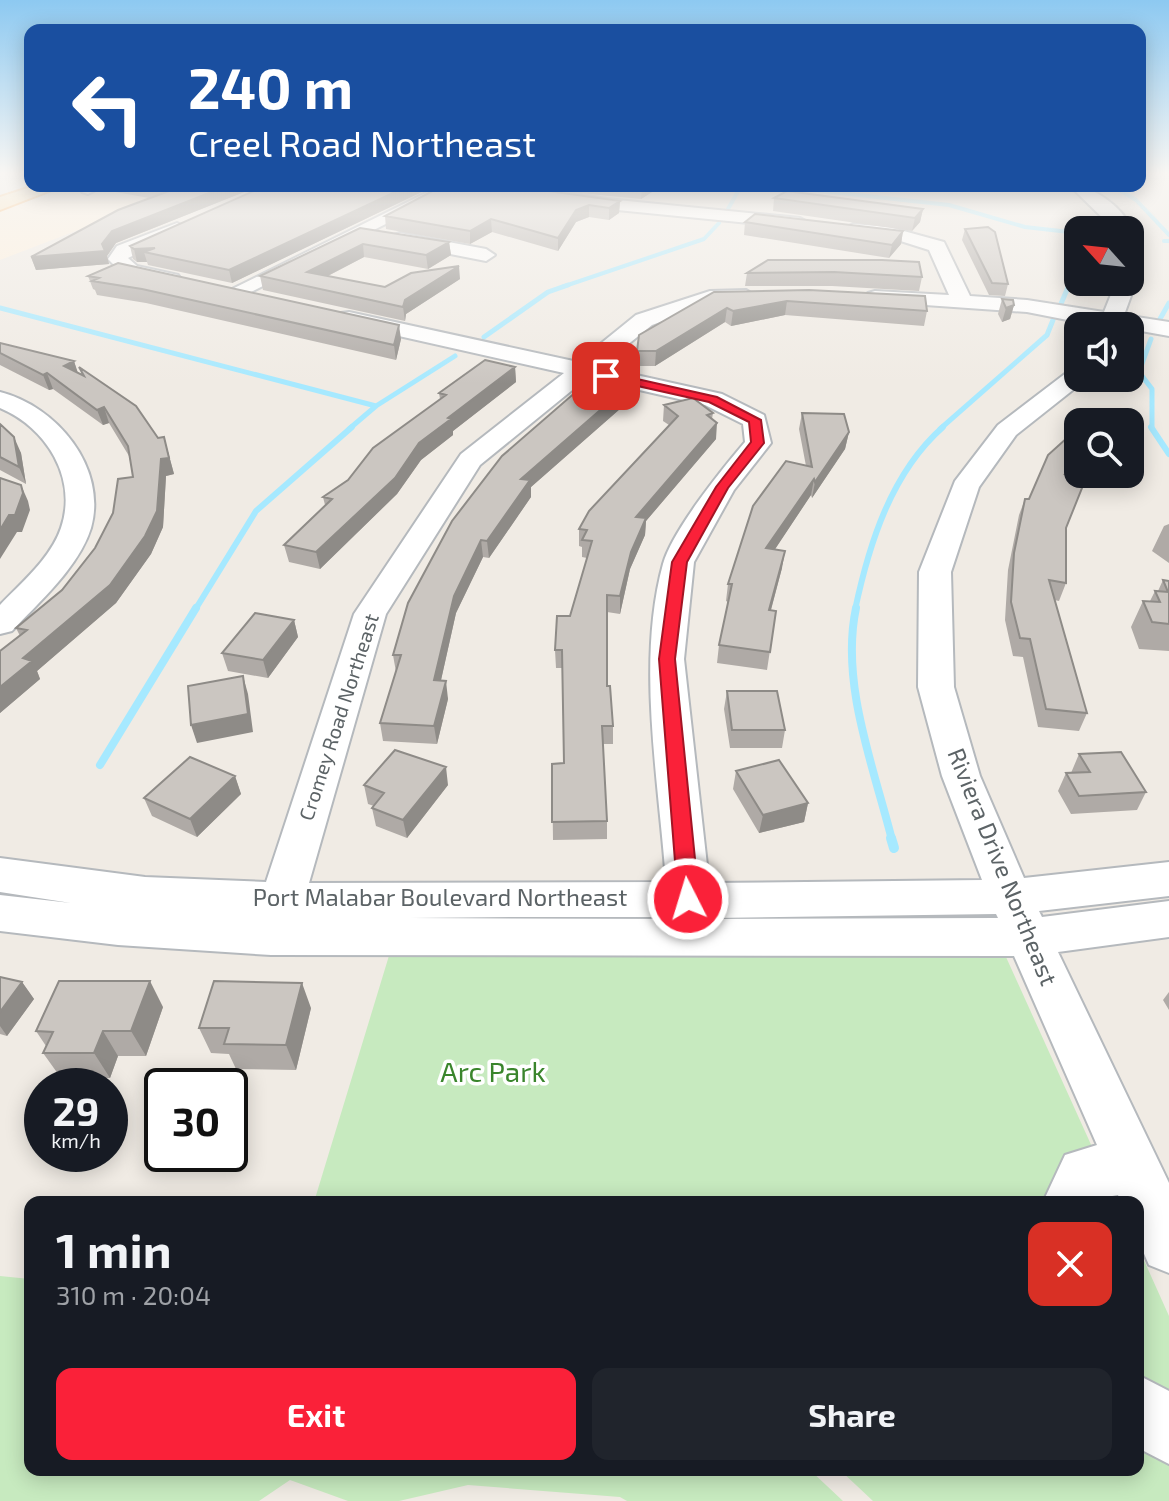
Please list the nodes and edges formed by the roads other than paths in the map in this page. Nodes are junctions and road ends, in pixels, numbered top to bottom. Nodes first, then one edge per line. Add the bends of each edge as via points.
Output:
1 (139, 244) edge
2 (334, 244) edge
3 (425, 244) edge
4 (930, 244) edge
5 (486, 255) dead end
6 (234, 293) junction
7 (779, 296) edge
8 (854, 296) edge
9 (961, 300) junction
10 (279, 303) edge
11 (324, 313) edge
12 (1064, 316) edge
13 (1144, 326) edge
14 (1169, 329) edge
15 (579, 370) junction
16 (1064, 386) edge
17 (0, 399) edge
18 (0, 624) edge
19 (0, 875) edge
20 (1169, 879) edge
21 (1010, 896) junction
22 (0, 913) edge
23 (276, 917) junction
24 (691, 919) junction
25 (1169, 919) edge
26 (1028, 937) junction
27 (1133, 1166) junction
28 (1074, 1196) edge
29 (1169, 1245) edge
30 (1144, 1412) edge
31 (1169, 1432) edge

1 - 6 street via 118,259 130,270
2 - 6 street
3 - 5 street
4 - 9 street via 937,246
6 - 10 street
7 - 15 street, Cromey Road Northeast via 710,297 644,320
8 - 9 street
9 - 12 street
11 - 15 street
13 - 14 street
15 - 23 street, Cromey Road Northeast via 470,460 370,614
15 - 24 street via 713,399 755,420 758,443 722,487 679,562 667,659
16 - 21 street, Riviera Drive Northeast via 1007,430 965,487 935,572 936,687 961,776
17 - 18 street via 45,422 69,454 79,490 76,527 48,571
19 - 23 street, Port Malabar Boulevard Northeast
20 - 21 street, Port Malabar Boulevard Northeast via 1095,891
21 - 24 street, Port Malabar Boulevard Northeast via 780,901
21 - 26 street, Riviera Drive Northeast
22 - 23 street, Port Malabar Boulevard Northeast via 118,927
23 - 24 street, Port Malabar Boulevard Northeast
24 - 26 street, Port Malabar Boulevard Northeast
25 - 26 street, Port Malabar Boulevard Northeast
26 - 27 street, Riviera Drive Northeast
27 - 28 street via 1084,1174
27 - 29 street, Riviera Drive Northeast
30 - 31 street

